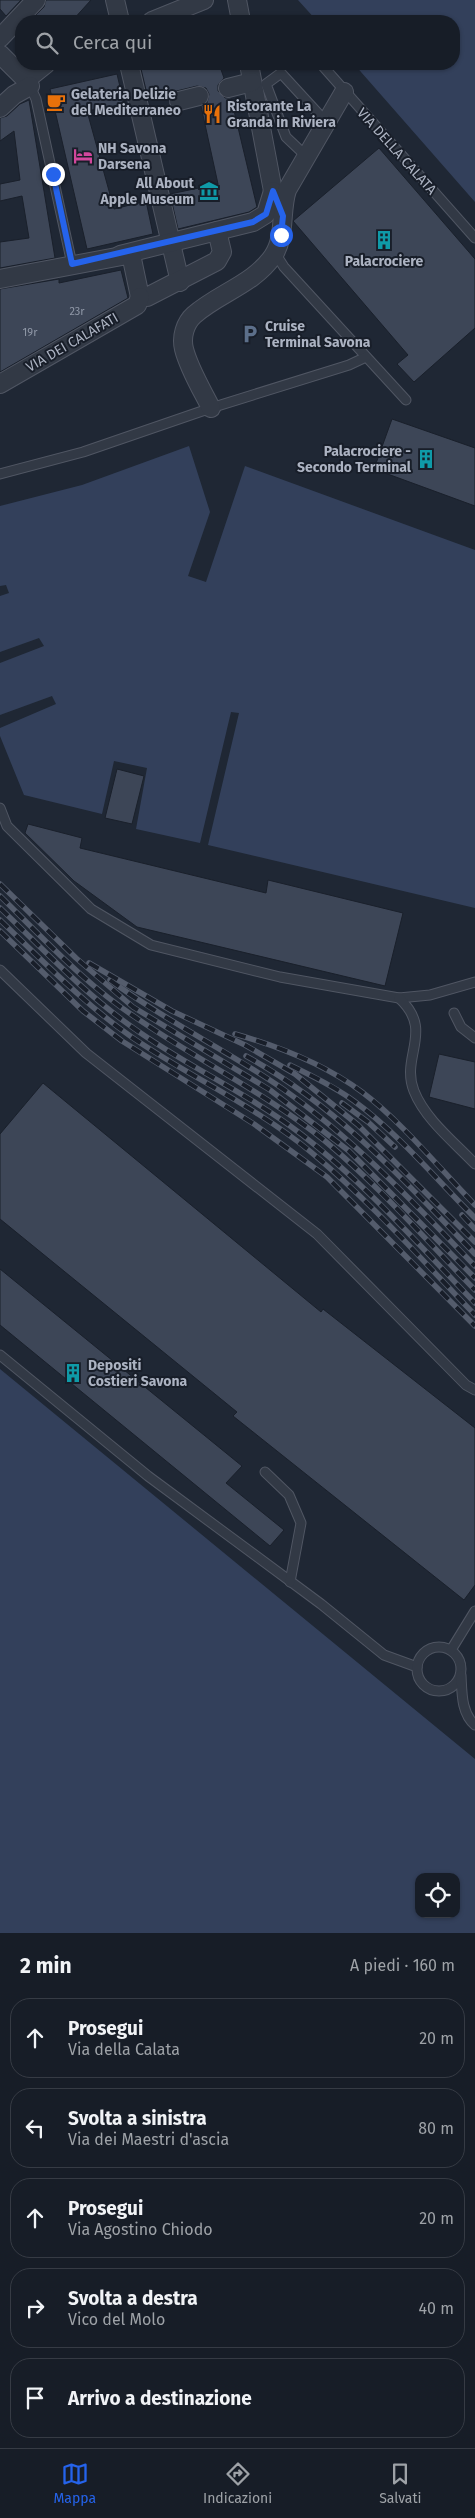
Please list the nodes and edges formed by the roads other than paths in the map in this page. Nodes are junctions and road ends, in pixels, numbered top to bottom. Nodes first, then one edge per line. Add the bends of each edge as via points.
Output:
1 (36, 0) edge
2 (115, 0) edge
3 (204, 0) edge
4 (237, 0) edge
5 (22, 15) edge
6 (119, 15) edge
7 (170, 15) edge
8 (240, 15) edge
9 (15, 22) edge
10 (0, 38) edge
11 (0, 54) edge
12 (15, 70) edge
13 (15, 70) edge
14 (40, 70) edge
15 (130, 70) edge
16 (250, 70) edge
17 (326, 70) edge
18 (252, 82) junction
19 (28, 83) junction
20 (228, 88) dead end
21 (344, 92) junction
22 (199, 96) dead end
23 (179, 101) dead end
24 (0, 108) edge
25 (326, 122) junction
26 (306, 156) junction
27 (273, 191) junction
28 (283, 216) junction
29 (217, 231) junction
30 (475, 238) edge
31 (170, 242) junction
32 (275, 253) junction
33 (120, 255) junction
34 (72, 264) junction
35 (0, 279) edge
36 (180, 282) junction
37 (140, 297) junction
38 (366, 357) junction
39 (0, 384) edge
40 (406, 400) dead end
41 (211, 408) junction
42 (1, 474) edge
43 (0, 808) edge
44 (0, 970) edge
45 (475, 982) edge
46 (399, 998) junction
47 (454, 1013) dead end
48 (475, 1038) edge
49 (475, 1164) edge
50 (0, 1355) edge
51 (475, 1390) edge
52 (264, 1472) dead end
53 (290, 1582) junction
54 (475, 1611) edge
55 (451, 1650) junction
56 (417, 1667) junction
57 (461, 1675) junction
58 (475, 1725) edge

1 - 5 street
2 - 6 street
3 - 7 street
4 - 8 street
9 - 10 street
11 - 13 street
12 - 19 street
14 - 19 street
15 - 31 street
16 - 18 street
17 - 21 lane, VIA DELLA CALATA
18 - 20 street
18 - 27 street
19 - 24 street
19 - 34 lane via 38,108
21 - 25 street
21 - 30 lane, VIA DELLA CALATA
22 - 23 street
25 - 26 street
25 - 26 lane via 281,73 266,84 286,137
26 - 28 street via 287,190
27 - 28 street
27 - 29 street via 266,214 253,222
28 - 32 street
29 - 31 street
29 - 36 street via 222,252 217,261
31 - 33 street
31 - 36 street
32 - 38 lane
32 - 41 street via 266,266 242,285 194,315 184,330 184,350
33 - 34 street
33 - 37 street via 128,255 132,259
34 - 35 street
36 - 37 street
37 - 39 street, VIA DEI CALAFATI via 137,305
38 - 40 lane
38 - 41 lane
41 - 42 lane via 83,452
43 - 46 lane via 7,826 91,909 151,944 280,977
44 - 51 lane via 86,1053 317,1234 466,1385
45 - 46 lane via 440,992
46 - 49 lane via 415,1016 416,1042 411,1067 414,1090 431,1118
47 - 48 lane via 461,1027
50 - 53 lane via 148,1476
52 - 53 lane via 289,1495 301,1523
53 - 56 lane via 384,1655
54 - 55 lane
55 - 56 lane via 436,1646 429,1649
55 - 57 lane via 460,1660
56 - 57 lane via 420,1681 439,1691 453,1687
57 - 58 lane via 464,1706

